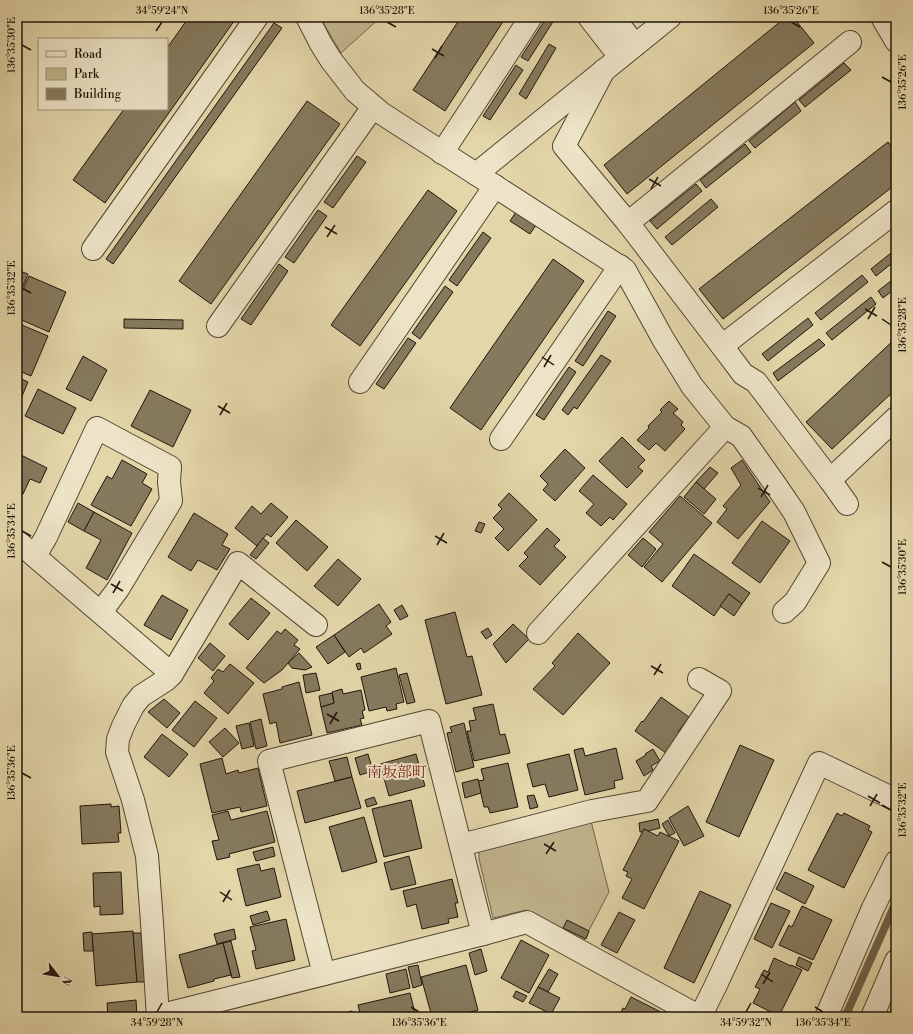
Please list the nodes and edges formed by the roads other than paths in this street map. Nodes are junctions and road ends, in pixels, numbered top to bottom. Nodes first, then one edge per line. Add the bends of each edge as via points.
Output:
1 (257, 17) edge
2 (307, 17) edge
3 (531, 17) edge
4 (589, 17) edge
5 (613, 17) edge
6 (670, 17) edge
7 (882, 17) edge
8 (896, 41) edge
9 (850, 42) dead end
10 (620, 57) junction
11 (373, 107) junction
12 (442, 153) junction
13 (476, 174) junction
14 (495, 186) junction
15 (896, 211) edge
16 (628, 224) junction
17 (93, 250) dead end
18 (620, 266) junction
19 (218, 326) dead end
20 (722, 346) junction
21 (360, 382) dead end
22 (896, 418) edge
23 (725, 427) junction
24 (501, 439) dead end
25 (830, 480) junction
26 (847, 504) dead end
27 (17, 541) edge
28 (35, 556) junction
29 (101, 612) junction
30 (784, 612) dead end
31 (316, 625) dead end
32 (538, 633) dead end
33 (172, 674) junction
34 (699, 679) dead end
35 (896, 800) edge
36 (461, 845) junction
37 (896, 862) edge
38 (483, 934) junction
39 (896, 960) edge
40 (324, 974) junction
41 (158, 1017) edge
42 (700, 1017) edge
43 (826, 1017) edge
44 (872, 1017) edge

1 - 17 street
2 - 11 street via 331,60 355,91
3 - 12 street
4 - 10 street
5 - 10 street
6 - 10 street
7 - 8 street
9 - 16 street
10 - 13 street
10 - 16 street via 564,146
11 - 12 street
11 - 19 street
12 - 13 street
13 - 14 street
14 - 18 street
14 - 21 street
15 - 20 street
16 - 20 street
18 - 23 street via 625,270 692,386
18 - 24 street
20 - 25 street via 743,374 756,382
22 - 25 street
23 - 30 street via 741,436 777,486 794,512 819,563 795,602
23 - 32 street
25 - 26 street
27 - 28 street
28 - 29 street
28 - 29 street via 97,428 170,468 171,501 118,589
29 - 33 street
31 - 33 street via 238,563
33 - 41 street via 141,696 133,706 118,739 117,752 133,800 147,856
34 - 36 street via 720,692 647,801 592,811
35 - 42 street via 819,763
36 - 38 street
36 - 40 street via 429,721 269,761
37 - 43 street via 873,908
38 - 40 street
38 - 42 street via 527,922
39 - 44 street
40 - 41 street

